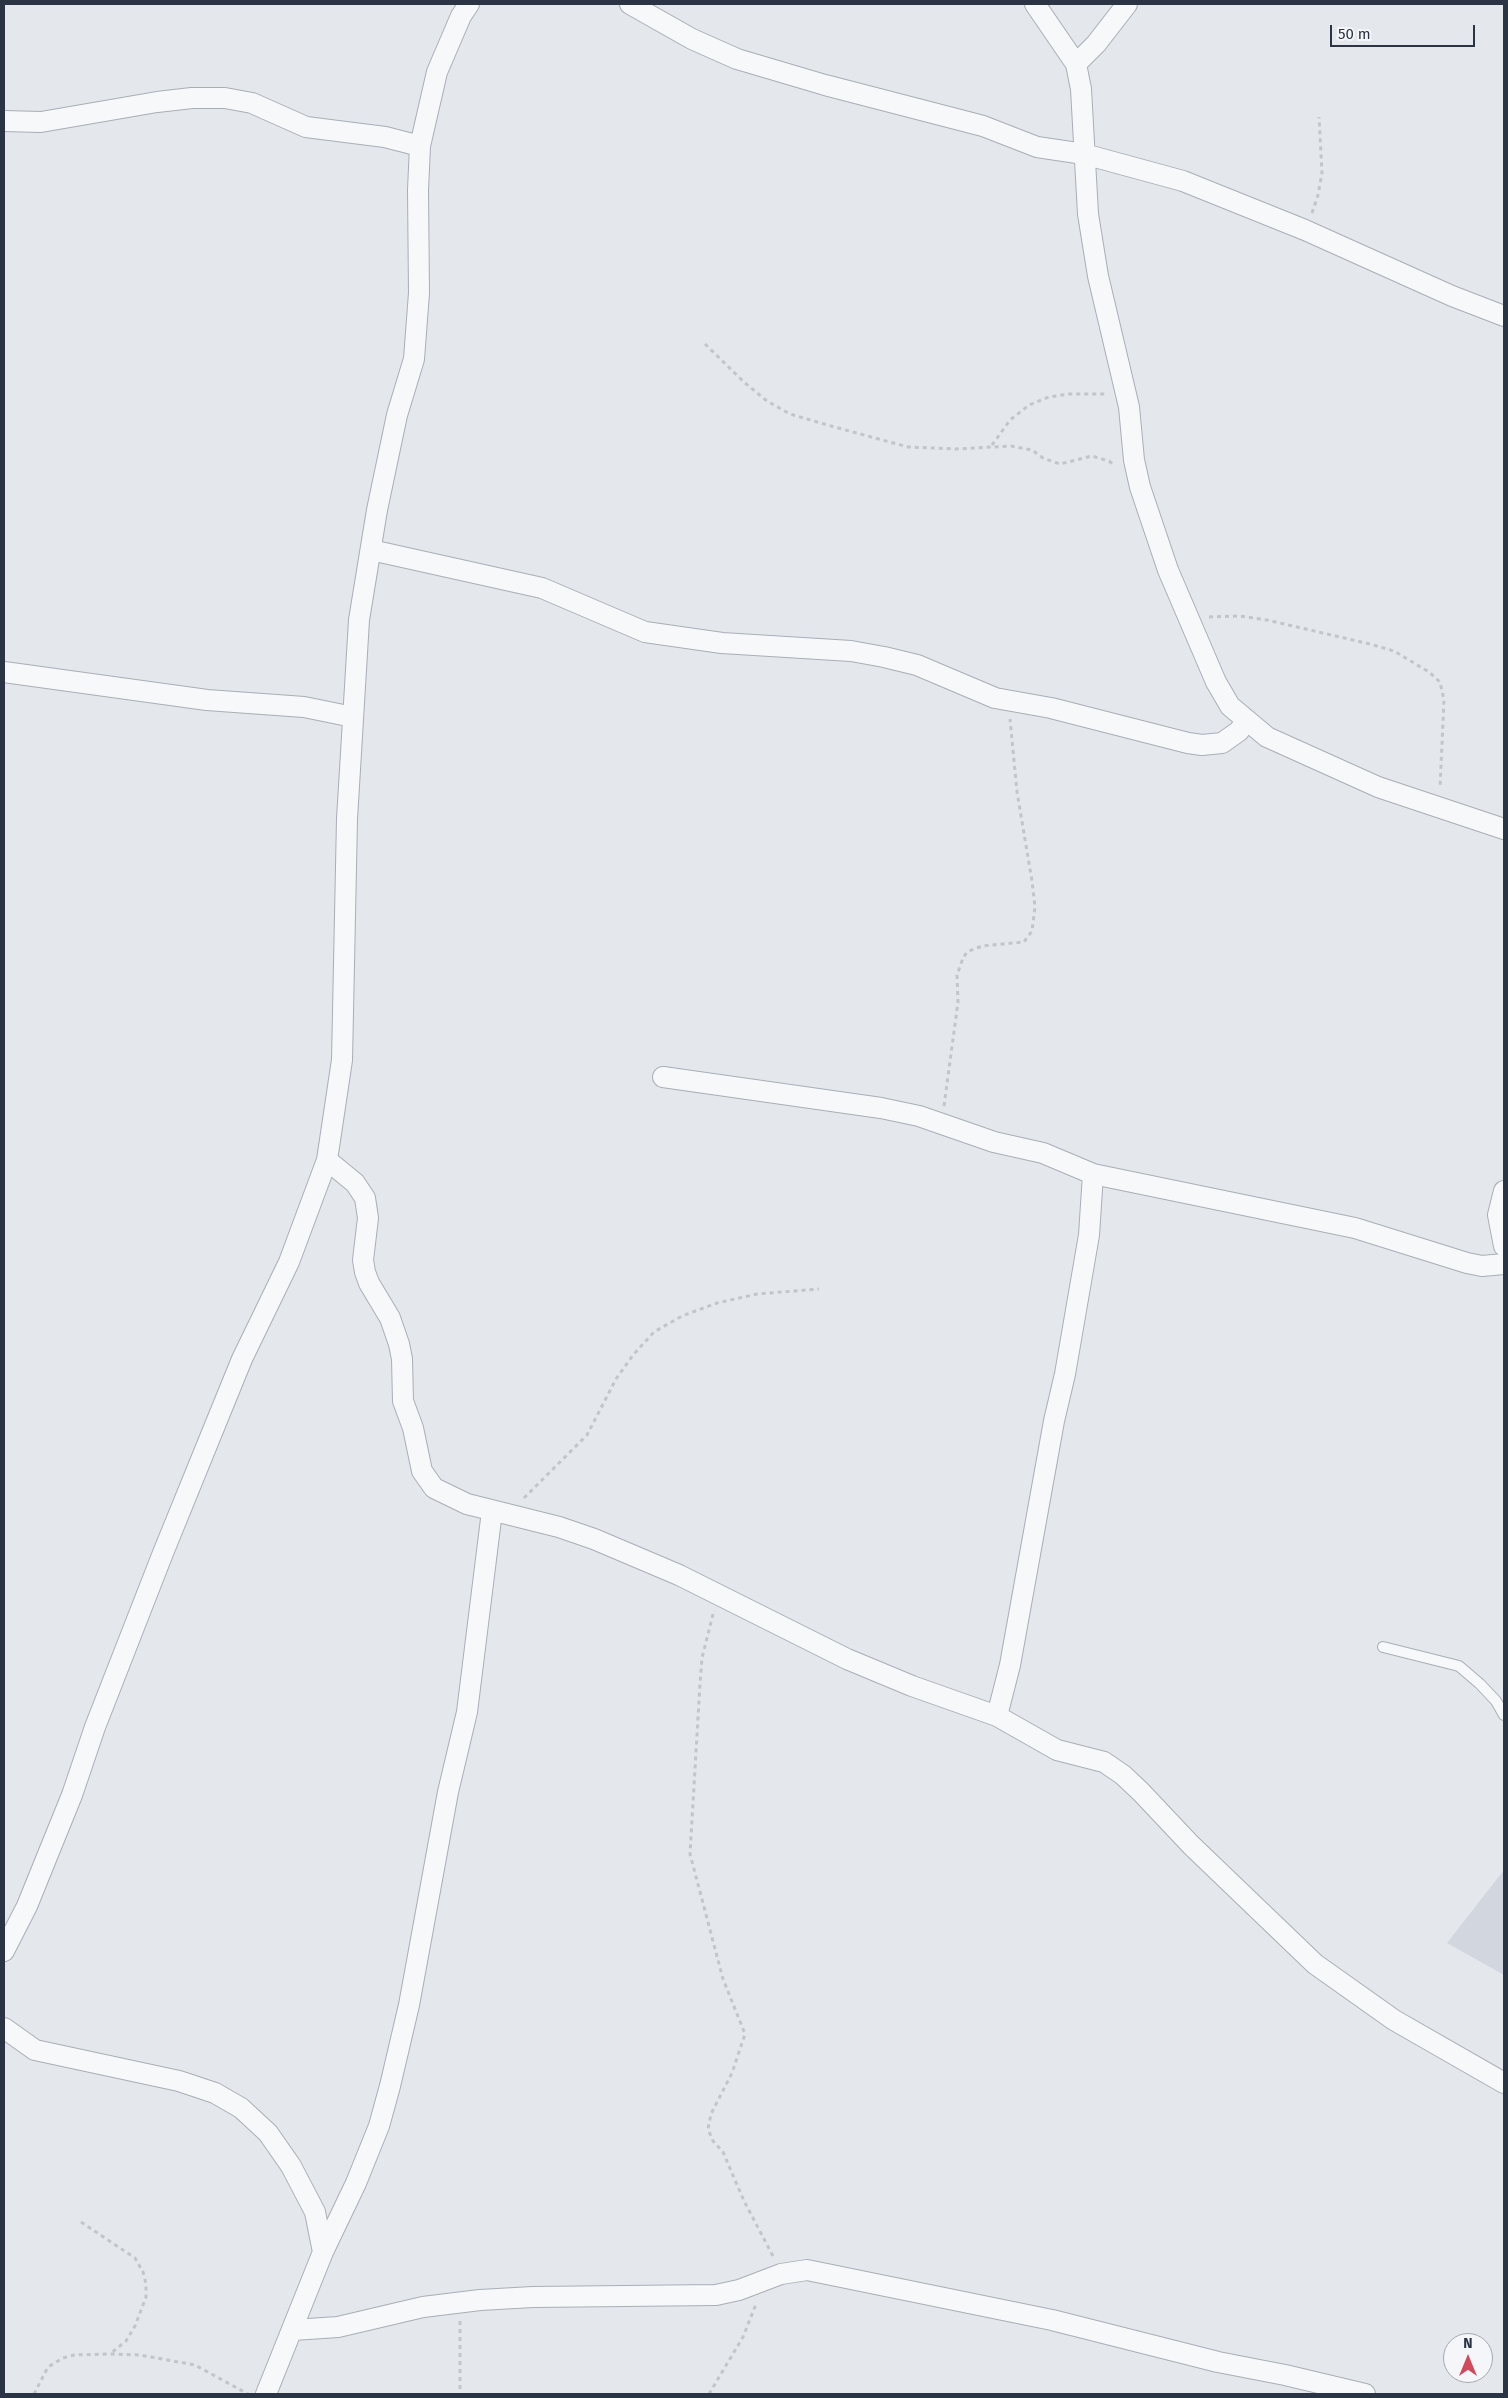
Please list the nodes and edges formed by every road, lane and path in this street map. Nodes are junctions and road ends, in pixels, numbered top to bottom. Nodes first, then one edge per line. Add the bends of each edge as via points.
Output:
1 (469, 4) edge
2 (630, 4) edge
3 (1035, 4) edge
4 (1127, 4) edge
5 (1076, 64) junction
6 (1319, 117) dead end
7 (4, 121) edge
8 (420, 146) junction
9 (1084, 154) junction
10 (1305, 230) junction
11 (1504, 316) edge
12 (705, 344) dead end
13 (1125, 394) junction
14 (992, 446) junction
15 (1140, 486) junction
16 (371, 550) junction
17 (1188, 619) junction
18 (4, 672) edge
19 (1007, 701) junction
20 (354, 717) junction
21 (1246, 720) junction
22 (1438, 807) junction
23 (1504, 829) edge
24 (663, 1077) dead end
25 (944, 1124) junction
26 (326, 1160) junction
27 (1093, 1174) junction
28 (1504, 1191) edge
29 (1504, 1246) edge
30 (1504, 1264) edge
31 (819, 1290) dead end
32 (500, 1513) junction
33 (718, 1594) junction
34 (1384, 1648) dead end
35 (1504, 1715) edge
36 (997, 1716) junction
37 (4, 1951) edge
38 (4, 2028) edge
39 (1504, 2083) edge
40 (81, 2222) dead end
41 (323, 2252) junction
42 (782, 2274) junction
43 (762, 2281) junction
44 (460, 2303) junction
45 (293, 2330) junction
46 (110, 2354) junction
47 (34, 2394) edge
48 (249, 2394) edge
49 (266, 2394) edge
50 (460, 2394) edge
51 (709, 2394) edge
52 (1365, 2394) edge

1 - 8 street via 437,72
2 - 9 street via 692,39 738,59 983,126 1037,147
3 - 5 street
4 - 5 street
5 - 9 street via 1081,89
6 - 10 path via 1320,186
7 - 8 street via 41,122 166,101 225,98 252,103 306,127 385,137
8 - 16 street via 419,294 414,359 398,415
9 - 10 street via 1183,181
9 - 13 street via 1088,214 1098,276
10 - 11 street
12 - 14 path via 744,383 790,414 908,447 956,449
13 - 14 path via 1049,397 1029,405 1010,420
13 - 15 street
14 - 15 path via 1022,448 1060,464 1098,456 1128,474
15 - 17 street
16 - 19 street via 542,588 645,632 722,643 851,651 884,657 917,665
16 - 20 street via 359,620
17 - 21 street via 1216,682 1230,706
17 - 22 path via 1240,616 1267,620 1370,644 1394,652 1429,672 1440,682 1444,700
18 - 20 street via 207,700 304,707
19 - 21 street via 1050,708 1202,745 1222,743 1239,731
19 - 25 path via 1035,906 1033,925 1030,937 1024,942 982,946 967,952 962,958 957,975 958,1002 946,1081
20 - 26 street via 347,819 342,1060
21 - 22 street via 1267,736 1304,754 1378,787
22 - 23 street
24 - 25 street via 881,1108
25 - 27 street via 994,1142 1043,1153
26 - 32 street via 355,1183 365,1198 368,1218 363,1260 365,1272 390,1318 399,1344 402,1396 425,1477 439,1491 467,1504
26 - 37 street via 289,1262 242,1358 163,1553 27,1906
27 - 30 street via 1355,1228 1467,1263 1482,1266
27 - 36 street via 1089,1235 1068,1356 1010,1665
28 - 29 street via 1498,1215
31 - 32 path via 757,1294 717,1303 682,1316 654,1332 632,1355 616,1379 587,1435
32 - 33 street via 594,1539
32 - 41 street via 467,1712 448,1792 404,2030 378,2126 356,2184
33 - 36 street via 847,1659
33 - 42 path via 702,1667 690,1854 723,1979 744,2034 732,2073 711,2114 708,2128 713,2141 723,2152
34 - 35 lane via 1459,1666 1496,1700
36 - 39 street via 1050,1747 1104,1762 1123,1775 1315,1964 1394,2020
38 - 41 street via 35,2050 179,2081 215,2093 241,2108 256,2119 291,2166 315,2212
40 - 46 path via 135,2258 146,2284 146,2297 136,2326 126,2341
41 - 45 street
42 - 43 street
42 - 52 street via 808,2270 824,2272 905,2292 1052,2320 1218,2362
43 - 44 street via 728,2294 698,2297 533,2297
43 - 51 path via 743,2337
44 - 45 street via 424,2307 338,2327
44 - 50 path
45 - 49 street
46 - 47 path via 74,2355 58,2360 48,2367
46 - 48 path via 140,2354 195,2365

